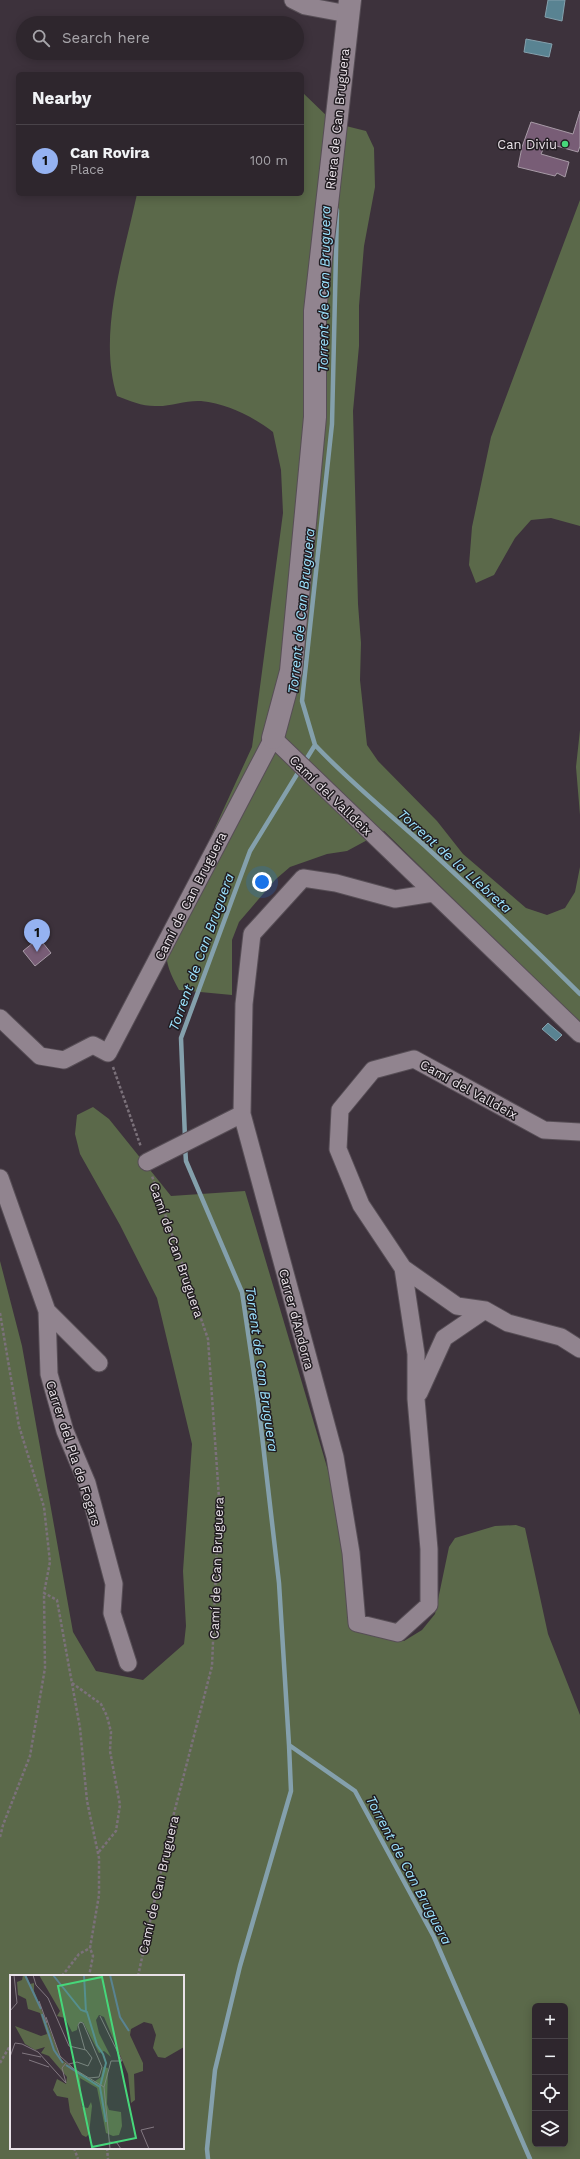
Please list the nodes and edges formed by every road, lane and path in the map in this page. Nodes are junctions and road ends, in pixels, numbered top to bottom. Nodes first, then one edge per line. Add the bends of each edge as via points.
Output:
1 (294, 0) edge
2 (349, 7) edge
3 (273, 738) junction
4 (433, 893) junction
5 (0, 1018) edge
6 (580, 1034) edge
7 (108, 1053) junction
8 (242, 1114) junction
9 (580, 1132) edge
10 (147, 1162) junction
11 (0, 1178) edge
12 (403, 1268) junction
13 (485, 1310) junction
14 (47, 1311) junction
15 (0, 1313) edge
16 (580, 1349) edge
17 (99, 1363) dead end
18 (416, 1399) junction
19 (44, 1593) junction
20 (128, 1663) dead end
21 (72, 1683) junction
22 (0, 1837) edge
23 (98, 1853) junction
24 (90, 1948) junction
25 (63, 1975) edge
26 (89, 1975) edge
27 (138, 1975) edge
28 (10, 2046) edge
29 (0, 2063) edge
30 (74, 2149) edge
31 (107, 2149) edge
32 (78, 2159) edge
33 (108, 2159) edge

1 - 2 street via 305,6
2 - 3 street, Riera de Can Bruguera via 315,311 315,417 291,671
3 - 4 street, Camí del Valldeix
3 - 7 street, Camí de Can Bruguera
4 - 6 street, Camí del Valldeix
4 - 8 street, Carrer d'Andorra via 395,899 336,883 303,878 252,934 244,1004
5 - 7 street via 40,1056 64,1060 93,1045
7 - 10 path, Camí de Can Bruguera
8 - 10 street
8 - 18 street, Carrer d'Andorra via 334,1457 351,1552 358,1623 398,1633 429,1605 429,1549
9 - 12 street, Camí del Valldeix via 544,1130 414,1059 373,1070 340,1110 338,1149 361,1204
10 - 27 path, Camí de Can Bruguera via 208,1339 219,1498 212,1666 173,1817
11 - 14 street, Carrer del Pla de Fogars
12 - 13 street, Camí del Valldeix via 457,1306
12 - 18 street, Carrer d'Andorra via 416,1354
13 - 16 street, Camí del Valldeix via 508,1323 560,1337
13 - 18 street, Carrer d'Andorra via 444,1338
14 - 17 street, Carrer del Pla de Fogars
14 - 20 street, Carrer del Pla de Fogars via 49,1374 65,1431 89,1491 114,1584 112,1613
15 - 19 path via 19,1426 44,1507 50,1562
19 - 21 path via 57,1600
19 - 22 path via 44,1668 30,1756
21 - 23 path via 80,1728 87,1801
21 - 23 path via 101,1704 111,1732 110,1751 120,1805 116,1830
23 - 24 path via 99,1895
24 - 25 path via 79,1954
24 - 26 path via 93,1956
28 - 29 path
30 - 32 path
31 - 33 path

